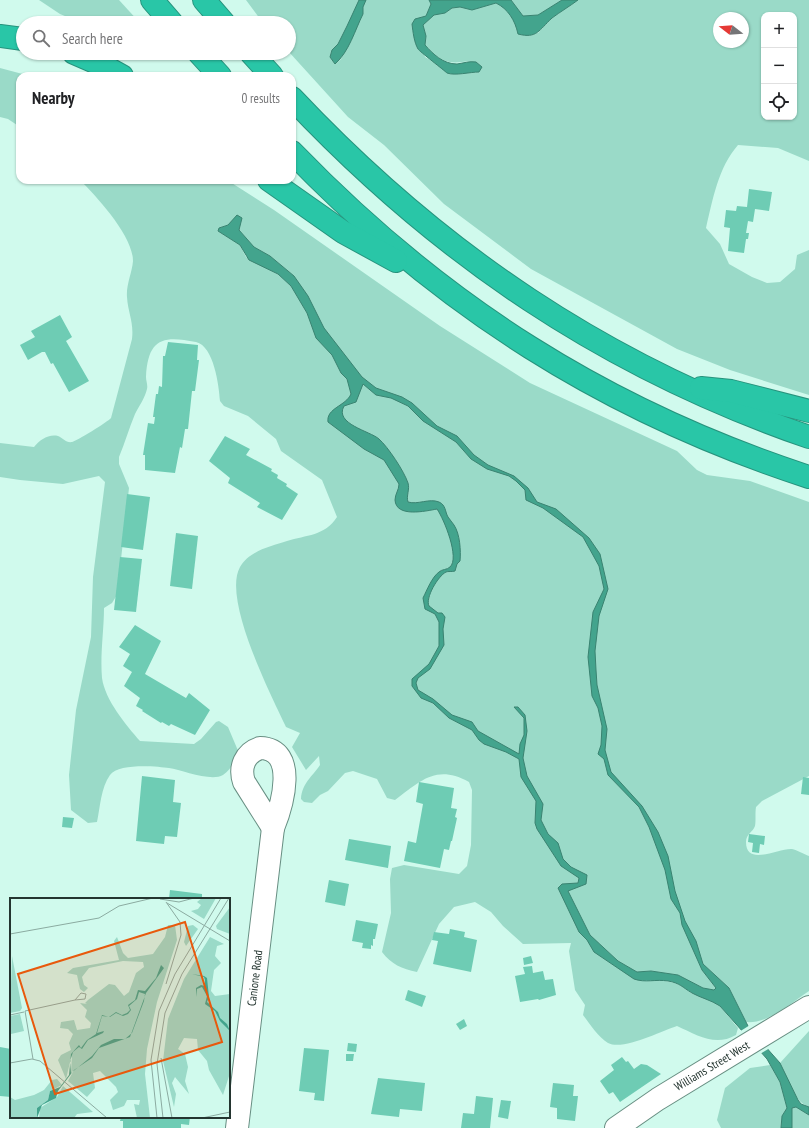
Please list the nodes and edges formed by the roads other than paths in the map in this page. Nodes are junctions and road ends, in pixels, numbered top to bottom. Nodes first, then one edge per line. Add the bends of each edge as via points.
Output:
1 (152, 0) edge
2 (204, 0) edge
3 (166, 16) edge
4 (218, 16) edge
5 (0, 36) edge
6 (16, 38) edge
7 (90, 60) edge
8 (205, 60) edge
9 (257, 60) edge
10 (115, 72) edge
11 (216, 72) edge
12 (268, 72) edge
13 (296, 102) edge
14 (296, 156) edge
15 (275, 184) edge
16 (424, 273) junction
17 (688, 389) junction
18 (809, 411) edge
19 (809, 437) edge
20 (809, 477) edge
21 (273, 828) dead end
22 (809, 1007) edge
23 (236, 1128) edge
24 (616, 1128) edge

1 - 3 highway
2 - 4 highway
5 - 6 highway
7 - 10 highway
8 - 11 highway
9 - 12 highway
13 - 17 highway via 379,184 484,270 557,319 640,366
14 - 16 highway via 354,213
15 - 16 highway via 363,244
16 - 20 highway via 499,328 579,377 699,437
17 - 18 highway via 716,388
17 - 19 highway
21 - 23 street, Canione Road
22 - 24 street, Williams Street West via 658,1099

